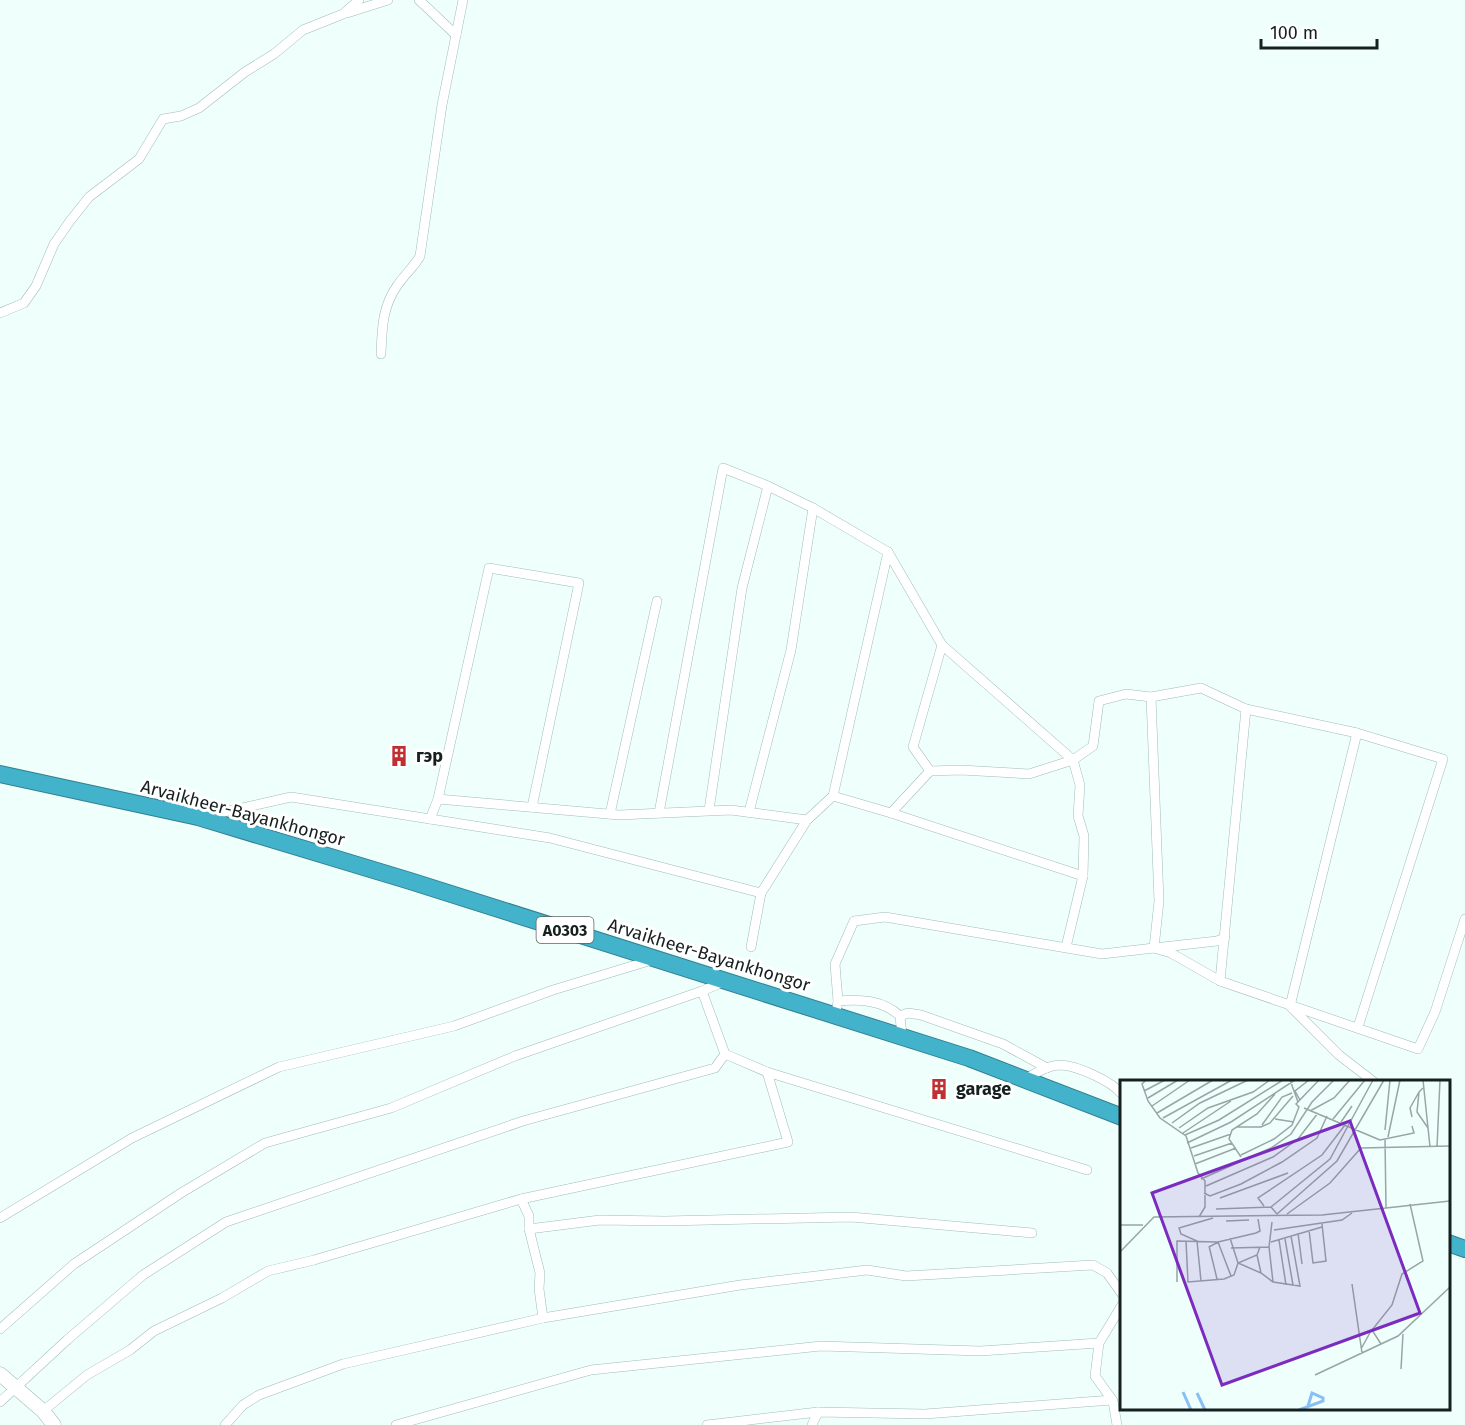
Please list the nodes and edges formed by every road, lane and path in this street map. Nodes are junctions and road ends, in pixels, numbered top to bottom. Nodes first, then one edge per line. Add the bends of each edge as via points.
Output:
1 (359, 0) edge
2 (388, 0) edge
3 (419, 0) edge
4 (462, 0) edge
5 (343, 14) junction
6 (456, 35) junction
7 (0, 313) edge
8 (381, 354) dead end
9 (768, 486) junction
10 (813, 508) junction
11 (888, 552) junction
12 (657, 601) dead end
13 (942, 645) junction
14 (1151, 697) junction
15 (1246, 709) junction
16 (1358, 733) junction
17 (1073, 760) junction
18 (930, 771) junction
19 (0, 774) edge
20 (833, 796) junction
21 (438, 799) junction
22 (532, 807) junction
23 (709, 810) junction
24 (749, 812) junction
25 (658, 813) junction
26 (891, 813) junction
27 (610, 814) junction
28 (198, 817) junction
29 (430, 819) junction
30 (807, 819) junction
31 (1083, 876) junction
32 (761, 892) junction
33 (1465, 919) edge
34 (1224, 938) junction
35 (752, 947) dead end
36 (1066, 947) junction
37 (1154, 948) junction
38 (657, 959) junction
39 (725, 981) junction
40 (1220, 981) junction
41 (702, 991) junction
42 (1290, 1006) junction
43 (836, 1008) junction
44 (900, 1016) junction
45 (1358, 1027) junction
46 (902, 1036) junction
47 (725, 1054) junction
48 (1047, 1068) junction
49 (767, 1072) junction
50 (1024, 1079) junction
51 (1371, 1080) edge
52 (1120, 1092) edge
53 (1120, 1115) edge
54 (1087, 1170) dead end
55 (521, 1199) junction
56 (0, 1218) edge
57 (530, 1228) junction
58 (1032, 1233) dead end
59 (1450, 1243) edge
60 (1465, 1249) edge
61 (1120, 1291) edge
62 (1120, 1308) edge
63 (543, 1318) junction
64 (0, 1329) edge
65 (1099, 1342) junction
66 (0, 1374) edge
67 (16, 1386) junction
68 (1112, 1400) junction
69 (0, 1402) edge
70 (43, 1411) junction
71 (818, 1412) junction
72 (54, 1425) edge
73 (225, 1425) edge
74 (396, 1425) edge
75 (707, 1425) edge
76 (812, 1425) edge
77 (1117, 1425) edge

1 - 5 street
2 - 5 street
3 - 6 street
4 - 6 street
5 - 7 street via 303,30 199,108 163,119 139,159 89,197 70,220 24,303
6 - 8 street via 420,256 388,300
9 - 10 street
9 - 23 street via 742,588
9 - 25 street via 723,468
10 - 11 street
10 - 24 street via 791,650
11 - 13 street
11 - 20 street
12 - 27 street
13 - 17 street
13 - 18 street via 913,747
14 - 15 street via 1201,688
14 - 17 street via 1126,694 1098,701 1093,746
14 - 37 street via 1159,901
15 - 16 street
15 - 34 street
16 - 42 street
16 - 45 street via 1443,759
17 - 18 street via 1029,774
17 - 31 street via 1080,785 1078,816 1084,836
18 - 26 street
19 - 28 highway, Arvaikheer-Bayankhongor / A0303
20 - 26 street
20 - 30 street
21 - 22 street
21 - 22 street via 489,568 579,583
21 - 29 street
22 - 27 street
23 - 24 street
23 - 25 street
24 - 30 street
25 - 27 street
26 - 31 street
28 - 29 street via 291,797
28 - 38 highway, Arvaikheer-Bayankhongor / A0303
29 - 32 street via 550,838
30 - 32 street
31 - 36 street
32 - 35 street
33 - 45 street via 1435,1012 1418,1048
34 - 37 street
34 - 40 street
36 - 37 street via 1102,954
36 - 43 street via 885,917 854,921 835,964
37 - 40 street via 1171,953
38 - 39 highway, Arvaikheer-Bayankhongor / A0303
38 - 56 street via 553,990 454,1026 279,1067 132,1138
39 - 41 street
39 - 43 highway, Arvaikheer-Bayankhongor / A0303
40 - 42 street
41 - 47 street
41 - 64 street via 526,1053 392,1108 265,1143 74,1264
42 - 45 street
42 - 51 street via 1344,1060
43 - 44 street via 862,999 891,1008
43 - 46 highway, Arvaikheer-Bayankhongor / A0303
44 - 46 street
44 - 48 street via 908,1013 931,1018 1003,1044
46 - 50 highway, Arvaikheer-Bayankhongor / A0303
47 - 49 street
47 - 67 street via 715,1068 523,1121 226,1222 143,1275
48 - 50 street
48 - 52 street via 1061,1065 1088,1073
49 - 54 street
49 - 55 street via 788,1142
50 - 53 highway, Arvaikheer-Bayankhongor / A0303
55 - 57 street
55 - 70 street via 268,1271 154,1331 87,1375
57 - 58 street via 600,1220 851,1217
57 - 63 street via 540,1273 538,1289
59 - 60 highway
61 - 63 street via 1107,1273 1093,1265 906,1276 867,1270 740,1285
62 - 65 street
63 - 73 street via 343,1364 258,1395
65 - 68 street via 1095,1376
65 - 74 street via 980,1351 821,1346 591,1370
66 - 67 street
67 - 69 street
67 - 70 street
68 - 71 street via 925,1414
68 - 77 street
70 - 72 street
71 - 75 street
71 - 76 street

